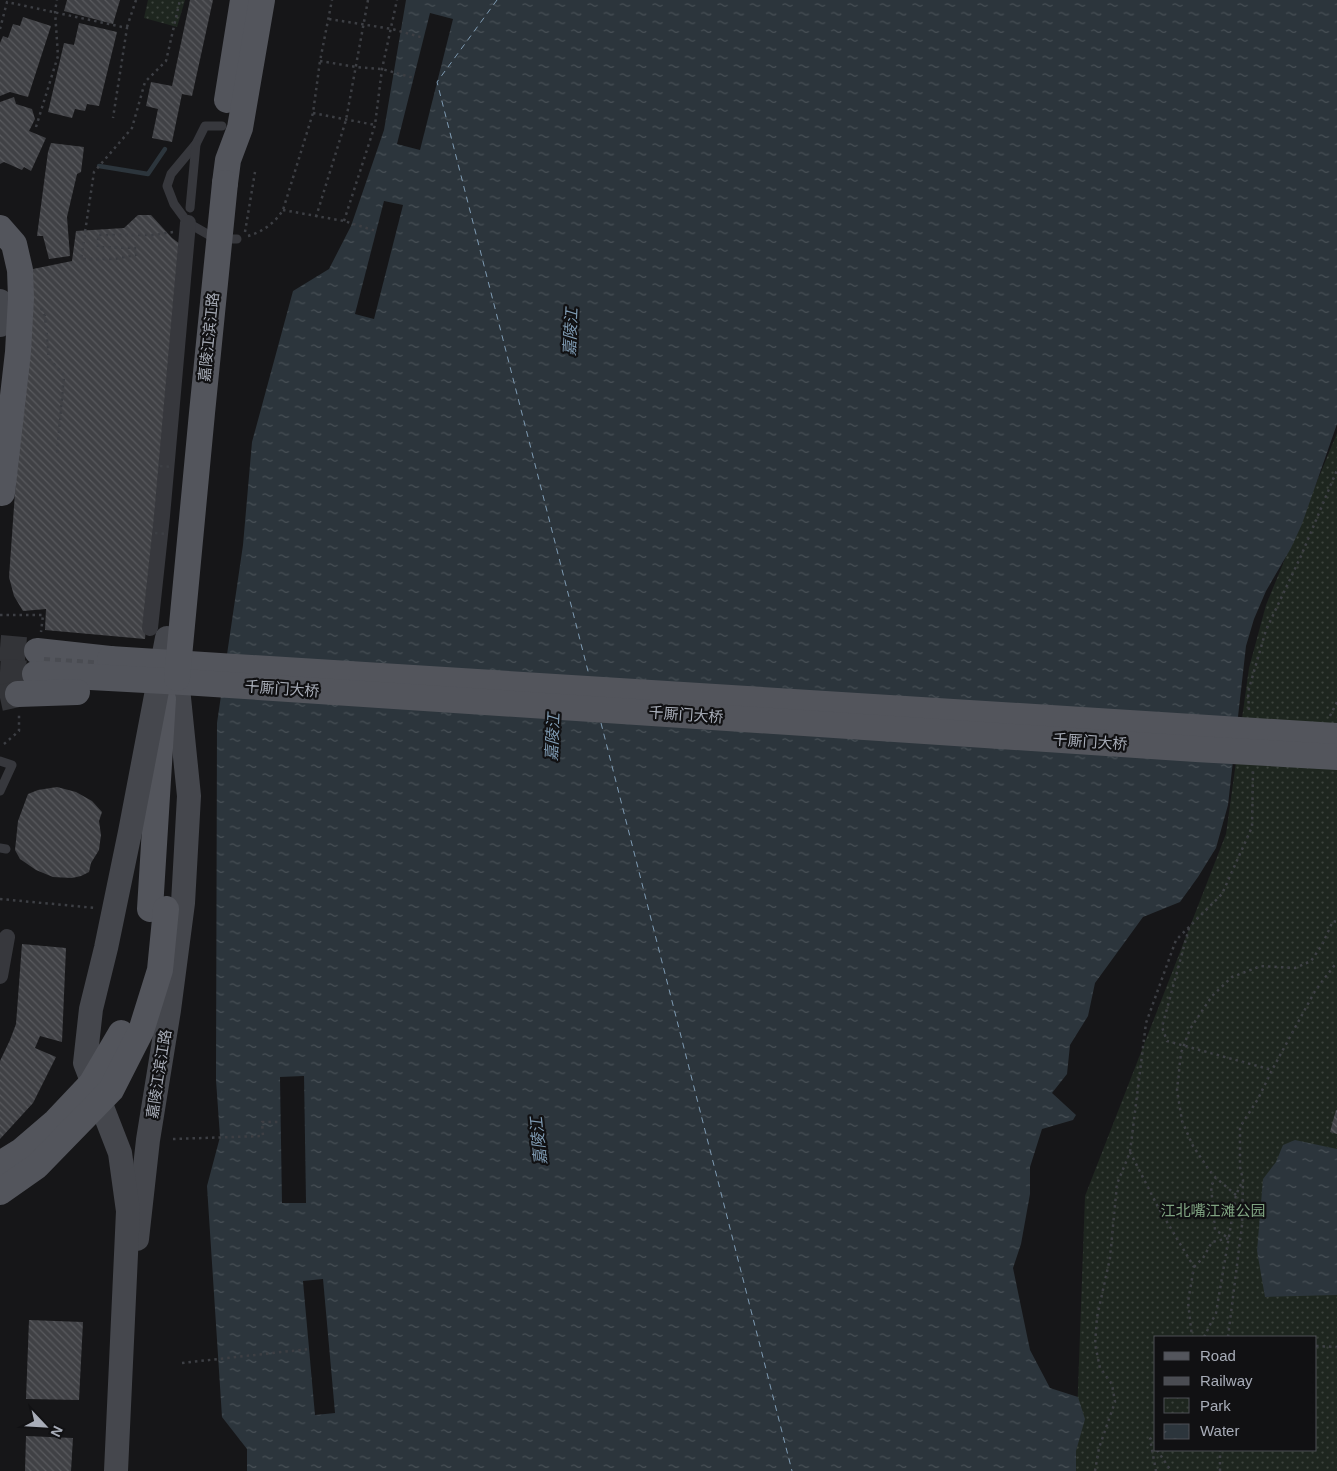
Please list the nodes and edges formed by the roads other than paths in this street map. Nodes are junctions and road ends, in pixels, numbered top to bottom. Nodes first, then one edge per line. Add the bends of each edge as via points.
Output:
1 (243, 0) edge
2 (262, 0) edge
3 (222, 126) junction
4 (196, 144) junction
5 (217, 184) junction
6 (189, 215) junction
7 (0, 228) edge
8 (240, 239) road end
9 (0, 301) edge
10 (0, 325) edge
11 (2, 493) dead end
12 (158, 633) junction
13 (180, 680) junction
14 (19, 703) tunnel mouth
15 (1337, 724) edge
16 (1337, 736) edge
17 (1197, 738) junction
18 (1337, 757) edge
19 (0, 761) edge
20 (1337, 771) edge
21 (0, 791) edge
22 (7, 937) dead end
23 (0, 976) edge
24 (148, 1140) junction
25 (120, 1153) junction
26 (0, 1164) edge
27 (0, 1192) edge
28 (116, 1471) edge
29 (127, 1471) edge

1 - 3 main road, 嘉陵江滨江路
2 - 5 main road, 嘉陵江滨江路 via 240,128
3 - 4 lane via 204,126
3 - 5 main road, 嘉陵江滨江路
4 - 6 lane
4 - 6 lane via 171,174 167,186 174,204
5 - 12 main road, 嘉陵江滨江路
5 - 13 main road, 嘉陵江滨江路, bridge
6 - 8 lane via 216,239
6 - 12 street via 162,516
7 - 11 main road via 14,244 20,270 21,298
9 - 10 main road
12 - 25 main road, 嘉陵江滨江路, bridge via 130,832 91,1009 85,1063
12 - 26 main road, 嘉陵江滨江路, bridge via 150,909 142,976 120,1038 91,1084 22,1151
13 - 14 main road, bridge
13 - 17 main road, 千厮门大桥, bridge
13 - 17 main road, 千厮门大桥, bridge via 37,654
13 - 24 main road, 嘉陵江滨江路 via 189,796 183,902
13 - 27 main road, 嘉陵江滨江路, bridge via 160,970 141,1032 111,1090 37,1166
15 - 17 main road, bridge
16 - 17 main road, 千厮门大桥, bridge
17 - 18 main road, 千厮门大桥, bridge
17 - 20 main road, bridge
19 - 21 lane via 12,765
22 - 23 street
24 - 25 main road via 134,1157
24 - 29 main road, 嘉陵江滨江路 via 137,1228
25 - 28 main road, 嘉陵江滨江路, bridge via 128,1211

